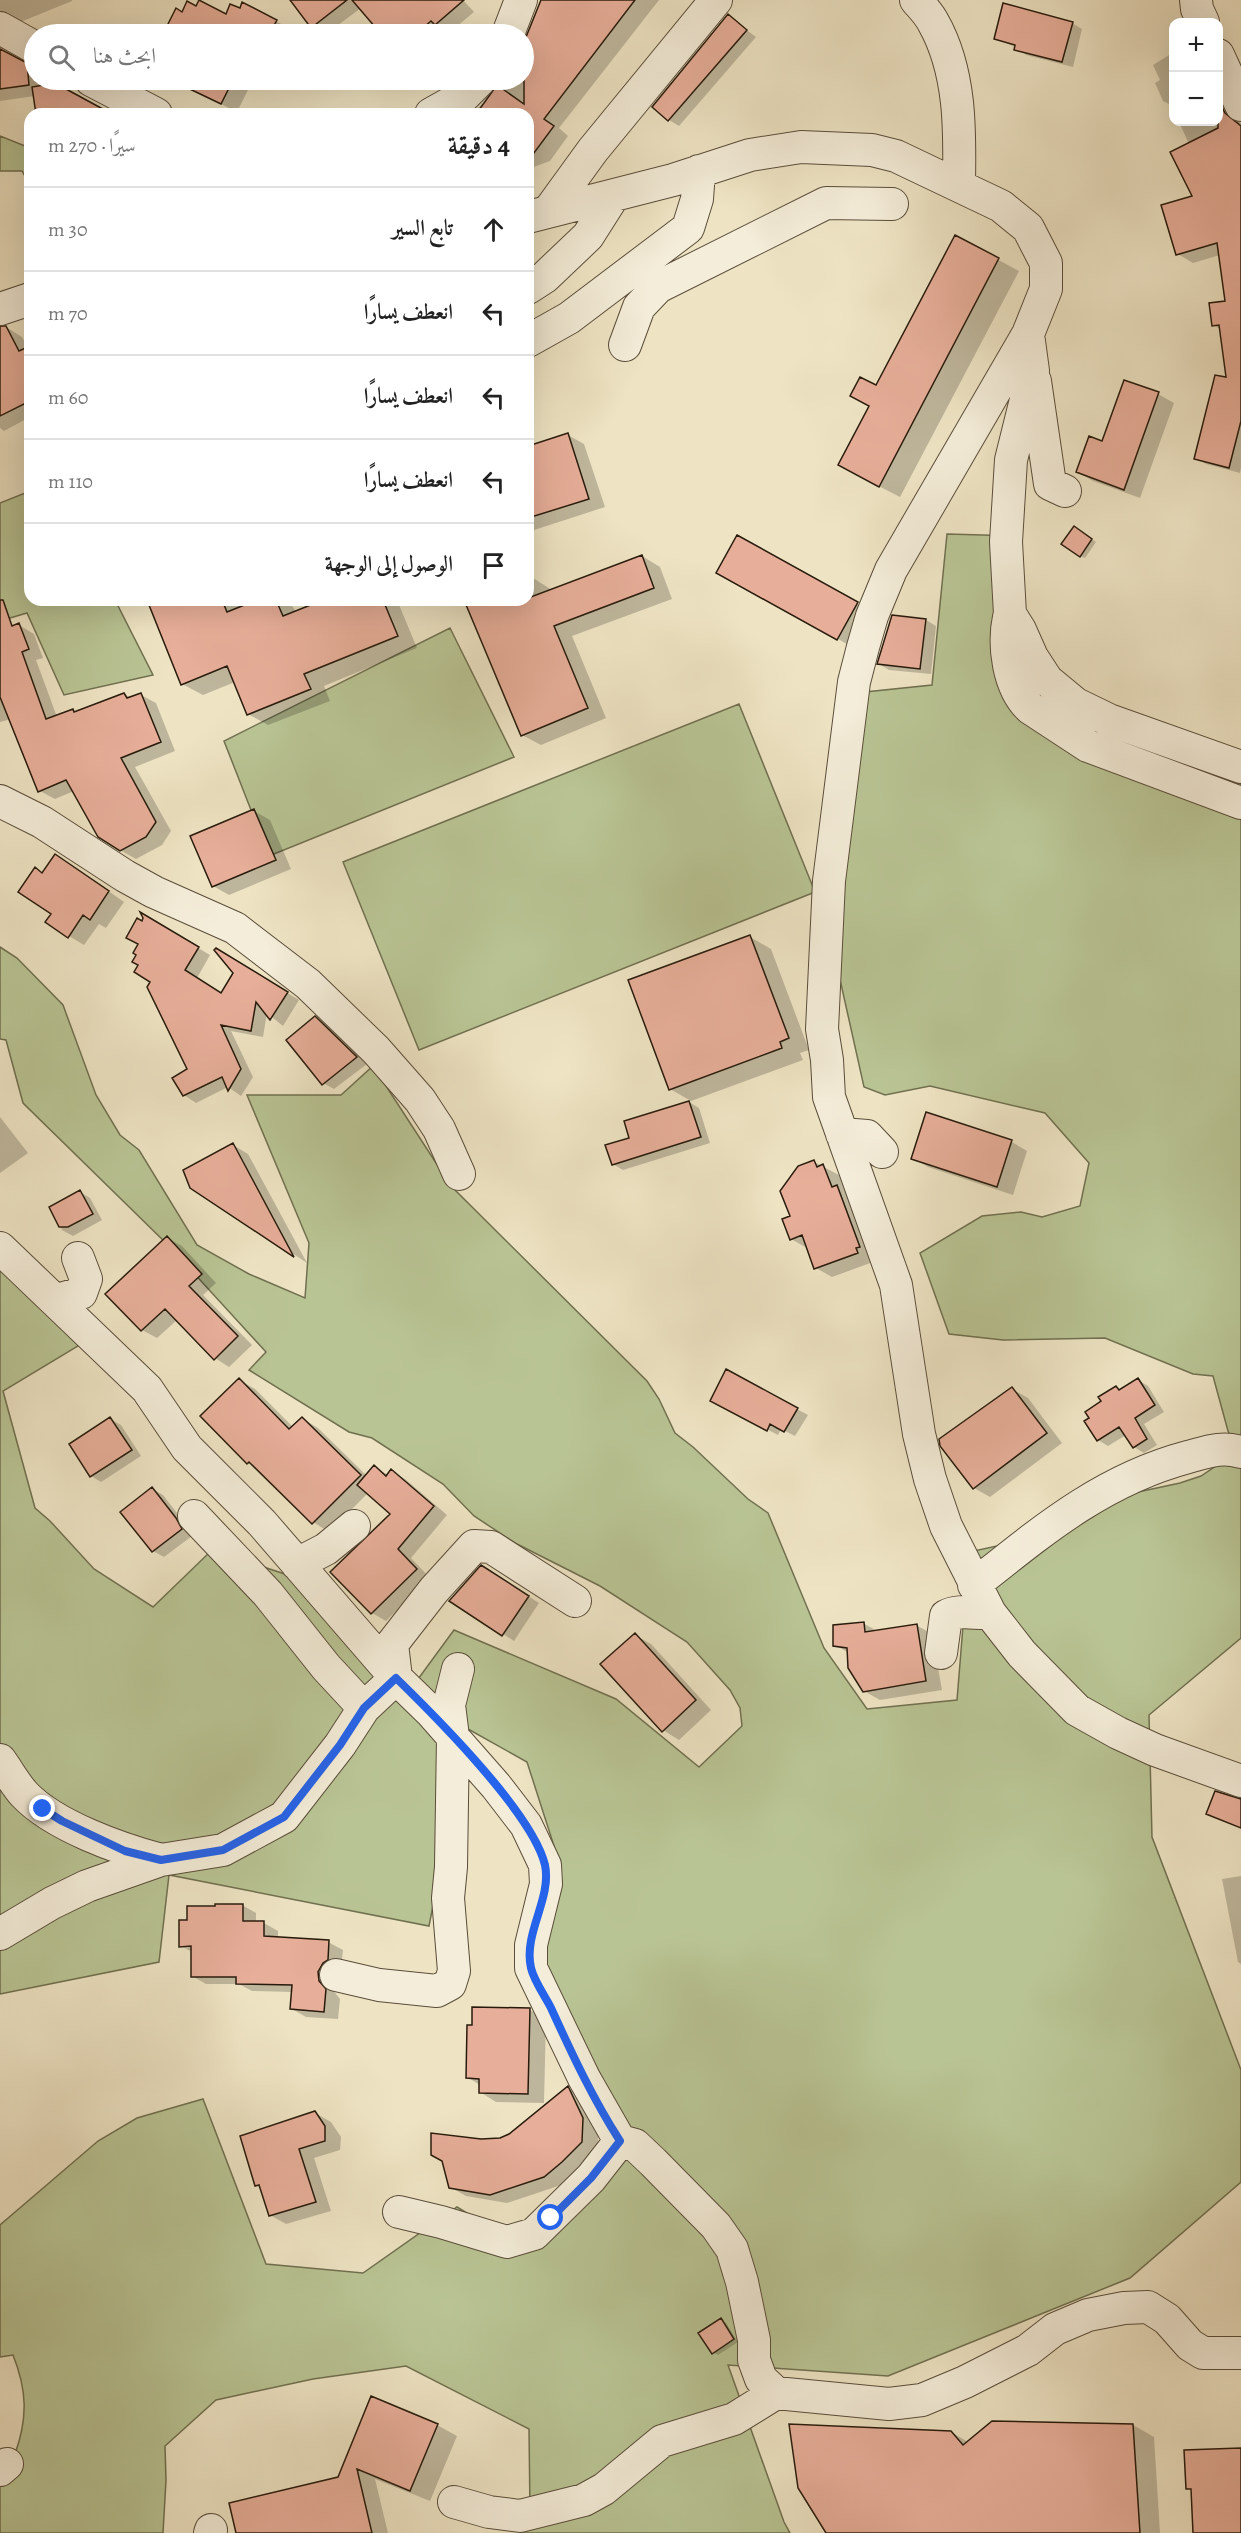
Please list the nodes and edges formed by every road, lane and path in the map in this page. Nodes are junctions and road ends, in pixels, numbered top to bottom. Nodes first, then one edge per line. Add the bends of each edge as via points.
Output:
1 (521, 0) edge
2 (716, 0) edge
3 (916, 0) edge
4 (1196, 0) edge
5 (1201, 18) edge
6 (512, 24) edge
7 (0, 28) edge
8 (24, 41) edge
9 (1223, 66) edge
10 (110, 90) edge
11 (470, 90) edge
12 (1241, 105) edge
13 (145, 108) edge
14 (442, 108) edge
15 (699, 171) junction
16 (959, 184) junction
17 (614, 195) junction
18 (892, 204) dead end
19 (538, 215) edge
20 (534, 284) edge
21 (24, 301) edge
22 (0, 309) edge
23 (1028, 334) junction
24 (534, 338) edge
25 (625, 345) dead end
26 (1033, 371) junction
27 (1065, 491) dead end
28 (1010, 614) junction
29 (1241, 767) edge
30 (0, 801) edge
31 (1241, 802) edge
32 (842, 1134) junction
33 (882, 1152) dead end
34 (459, 1174) dead end
35 (0, 1248) edge
36 (78, 1258) dead end
37 (57, 1300) junction
38 (1241, 1452) edge
39 (194, 1516) dead end
40 (354, 1526) dead end
41 (297, 1564) junction
42 (974, 1585) junction
43 (575, 1601) dead end
44 (990, 1612) junction
45 (941, 1653) dead end
46 (458, 1669) dead end
47 (396, 1678) junction
48 (364, 1708) junction
49 (453, 1737) junction
50 (0, 1760) edge
51 (1241, 1780) edge
52 (161, 1860) junction
53 (0, 1934) edge
54 (336, 1975) dead end
55 (620, 2141) junction
56 (399, 2212) dead end
57 (1241, 2353) edge
58 (776, 2393) junction
59 (454, 2502) dead end

1 - 6 street
2 - 19 street
3 - 16 street via 933,22 957,94
4 - 5 street
7 - 8 street
9 - 12 street
10 - 13 street
11 - 14 street
15 - 16 street via 750,155 801,147 836,147 896,156
15 - 17 street
15 - 24 street via 697,199 688,228 569,318
16 - 23 street via 1001,206 1028,228 1046,263 1046,289
17 - 19 street
17 - 20 street via 588,236
18 - 25 street via 826,203 658,288 639,306
21 - 22 street
23 - 26 street
23 - 32 street via 891,570 872,616 854,682 829,881 823,983 822,1029 829,1097
26 - 27 street via 1050,484
26 - 28 street via 1011,460 1006,542
28 - 29 street via 1047,680 1076,704 1109,720
28 - 31 street via 1006,633 1011,675 1030,708 1088,746
30 - 34 street via 42,822 153,892 236,928 308,984 376,1050 420,1100 439,1129
32 - 33 street via 867,1136
32 - 42 street via 896,1285 919,1434 930,1479 946,1526
35 - 37 street
36 - 37 street via 86,1280 81,1293
37 - 41 street via 147,1389 188,1448
38 - 42 street via 1226,1447 1155,1466 1118,1482 1039,1532
39 - 48 street via 268,1594
40 - 41 street via 326,1549
41 - 47 street
42 - 44 street
43 - 47 street via 491,1547 474,1546 392,1644
44 - 45 street via 954,1611 946,1616
44 - 51 street via 1022,1654 1077,1710 1155,1750
46 - 49 street via 449,1705
47 - 48 street
47 - 49 street
48 - 52 street via 284,1817 223,1850
49 - 54 street via 448,1898 454,1971 450,1984 437,1991 379,1985
49 - 55 street via 526,1825 545,1865 546,1884 531,1945 531,1968 589,2088
50 - 52 street via 25,1794 62,1821 125,1851
52 - 53 street via 87,1886
55 - 56 street via 591,2178 534,2234 507,2242
55 - 58 street via 635,2145 653,2162 716,2226 732,2249 754,2340 754,2360 761,2379
57 - 58 street via 1203,2353 1148,2307 1124,2308 1088,2314 1055,2329 1028,2350 922,2400 889,2404
58 - 59 street via 734,2419 662,2441 604,2489 584,2500 520,2516

